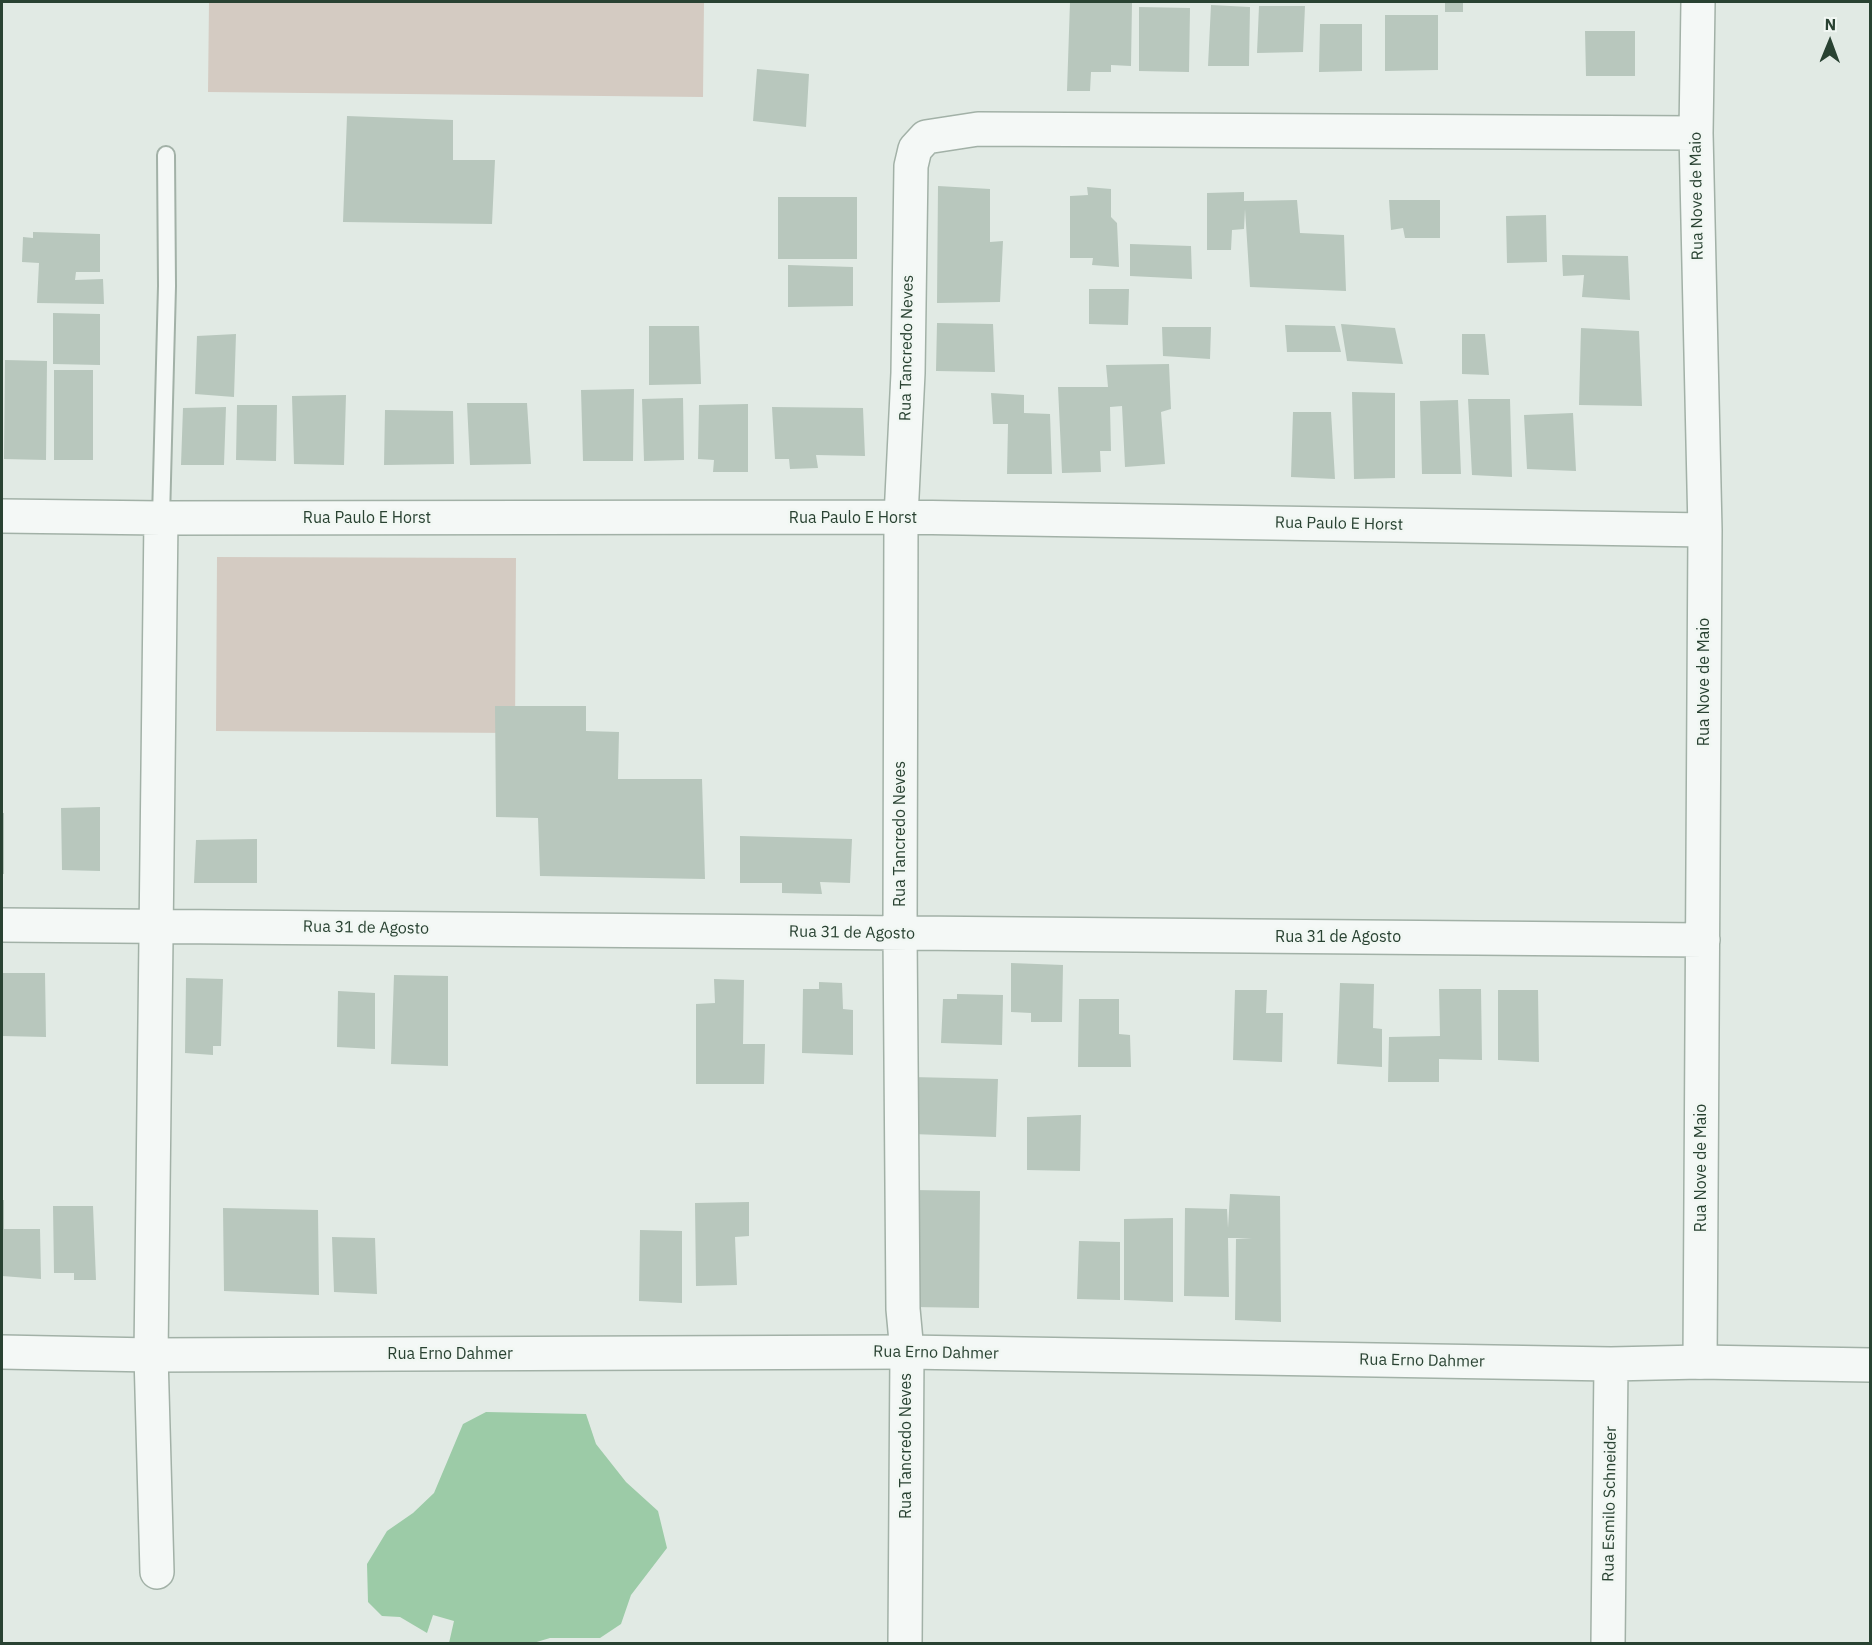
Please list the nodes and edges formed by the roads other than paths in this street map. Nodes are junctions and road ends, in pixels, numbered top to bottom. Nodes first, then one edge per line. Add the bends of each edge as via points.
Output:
1 (1698, 2) edge
2 (1696, 133) junction
3 (166, 154) dead end
4 (2, 516) edge
5 (902, 517) junction
6 (161, 518) junction
7 (1705, 530) junction
8 (2, 925) edge
9 (157, 926) junction
10 (900, 934) junction
11 (1703, 940) junction
12 (2, 1352) edge
13 (907, 1352) junction
14 (151, 1355) junction
15 (1700, 1362) junction
16 (1611, 1364) junction
17 (1870, 1365) edge
18 (157, 1572) dead end
19 (905, 1644) edge
20 (1608, 1644) edge

1 - 2 street, Rua Nove de Maio
2 - 5 street, Rua Tancredo Neves via 978,129 926,137 915,150 911,166
2 - 7 street, Rua Nove de Maio
3 - 6 lane
4 - 6 street, Rua Paulo E Horst
5 - 6 street, Rua Paulo E Horst
5 - 7 street, Rua Paulo E Horst
5 - 10 street, Rua Tancredo Neves
6 - 9 street
7 - 11 street, Rua Nove de Maio
8 - 9 street, Rua 31 de Agosto
9 - 10 street, Rua 31 de Agosto
9 - 14 street
10 - 11 street, Rua 31 de Agosto
10 - 13 street, Rua Tancredo Neves via 903,1309
11 - 15 street, Rua Nove de Maio
12 - 14 street, Rua Erno Dahmer
13 - 14 street, Rua Erno Dahmer
13 - 16 street, Rua Erno Dahmer
13 - 19 street, Rua Tancredo Neves
14 - 18 street
15 - 16 street, Rua Erno Dahmer
15 - 17 street, Rua Erno Dahmer
16 - 20 street, Rua Esmilo Schneider

